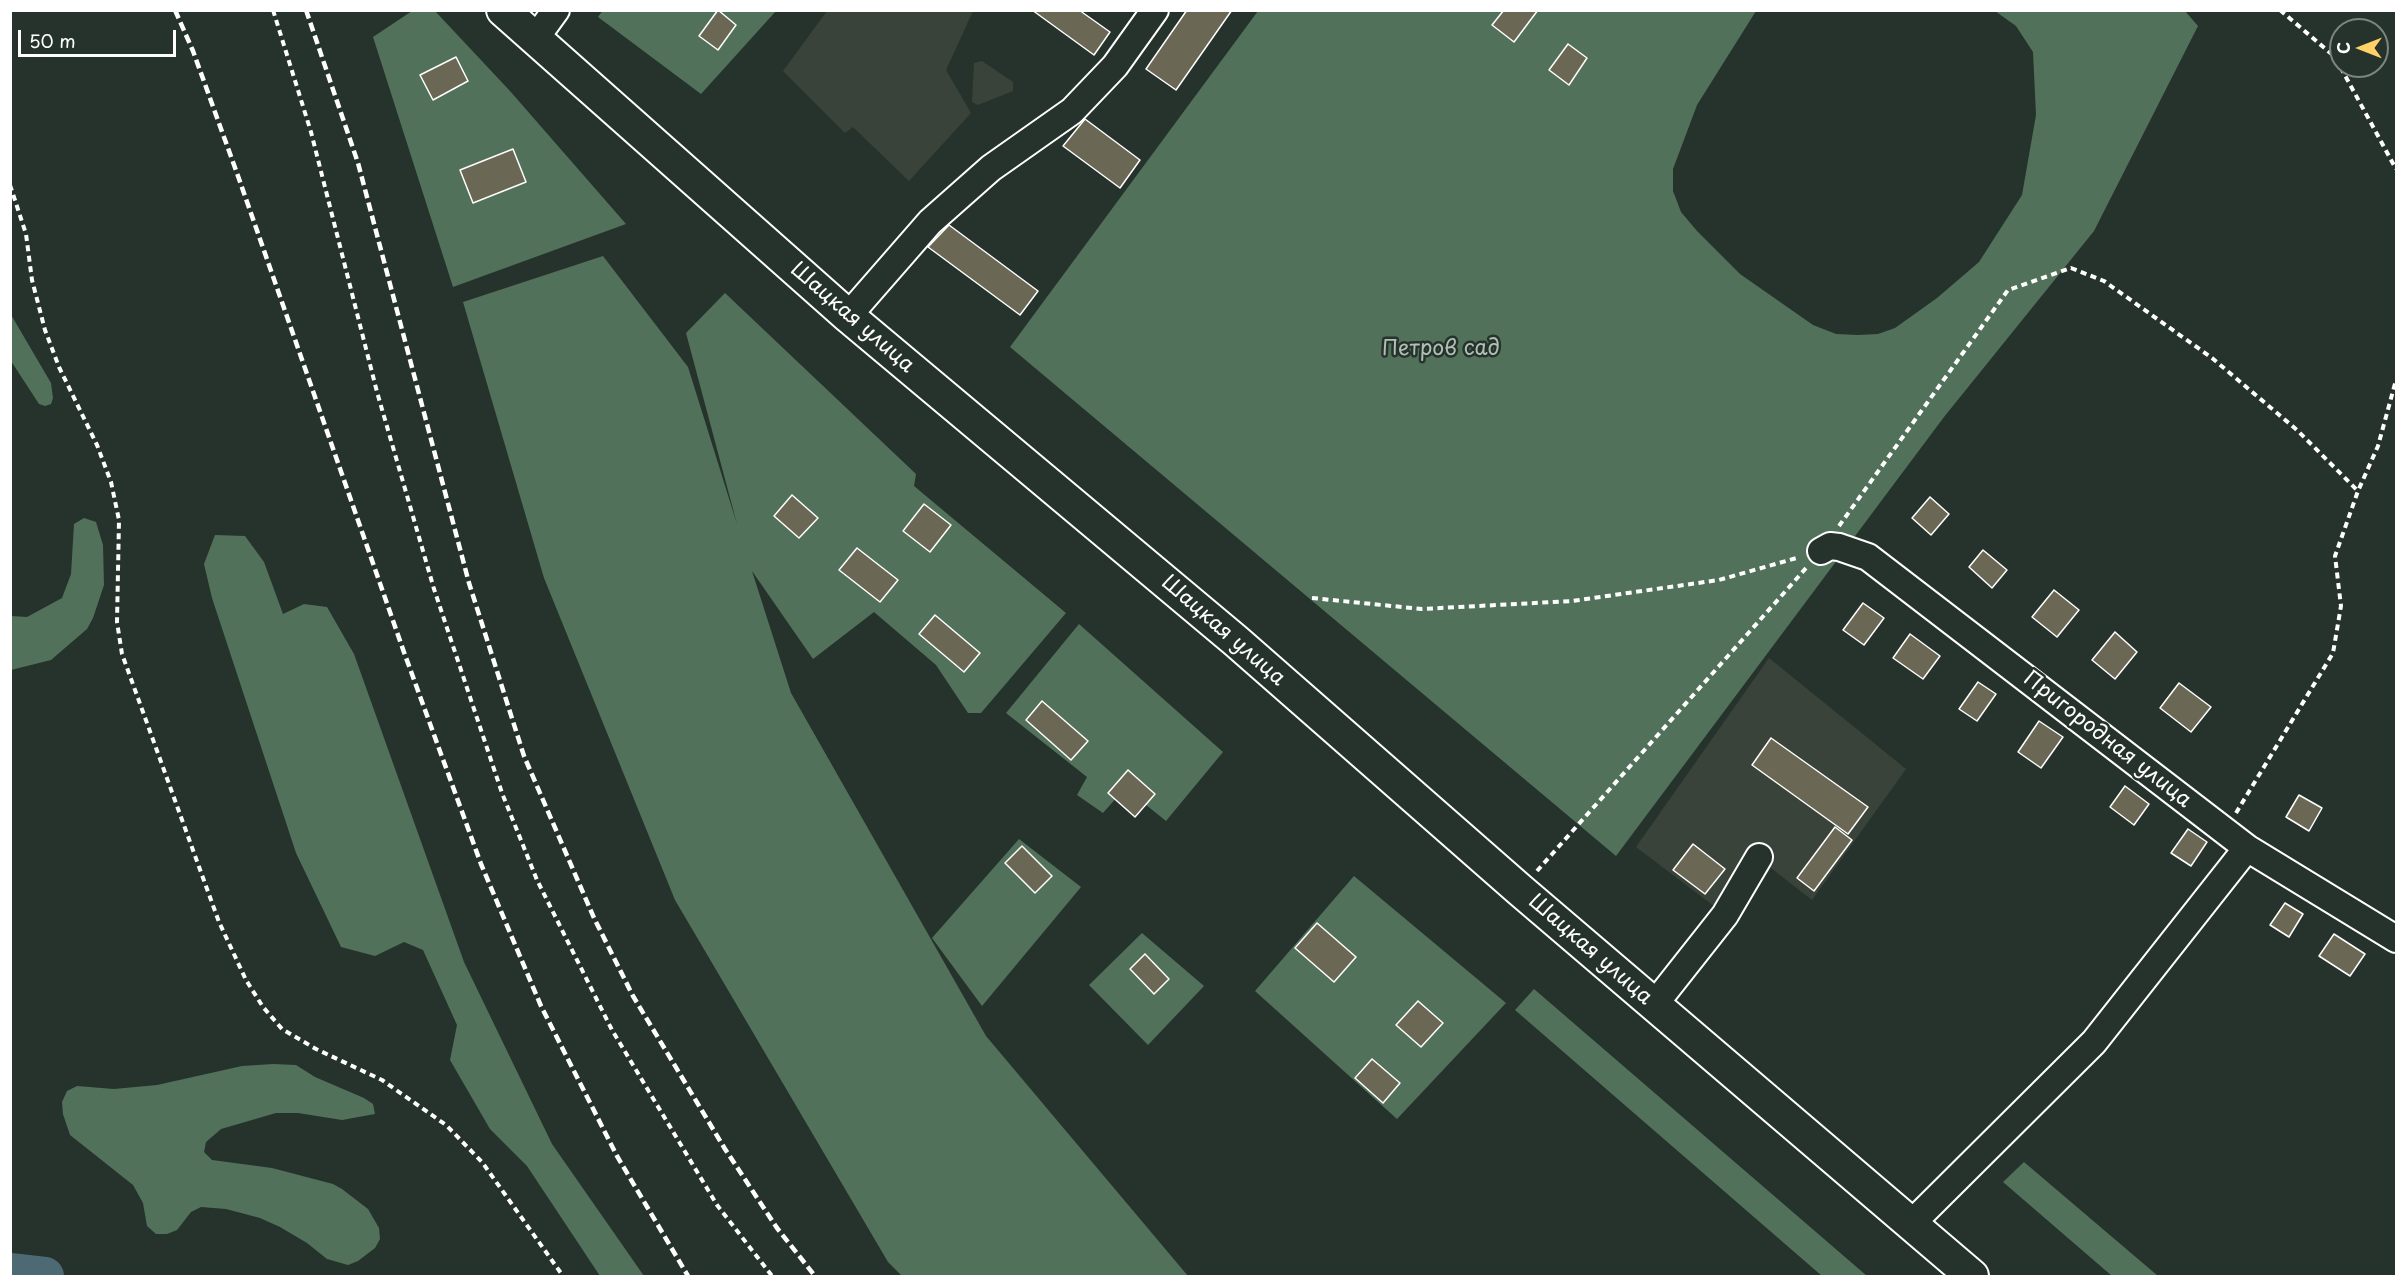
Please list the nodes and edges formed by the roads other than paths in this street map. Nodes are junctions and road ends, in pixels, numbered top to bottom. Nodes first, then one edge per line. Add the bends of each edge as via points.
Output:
1 (503, 10) edge
2 (556, 10) edge
3 (1155, 10) edge
4 (535, 39) junction
5 (848, 316) junction
6 (1821, 551) road end
7 (2247, 848) junction
8 (1760, 857) dead end
9 (2397, 939) edge
10 (1654, 1005) junction
11 (1911, 1224) junction
12 (1972, 1276) edge

1 - 4 main road, Шацкая улица
2 - 4 street
3 - 5 street via 1115,66 1072,111 991,168 930,222
4 - 5 main road, Шацкая улица
5 - 10 main road, Шацкая улица via 1236,641
6 - 7 street, Пригородная улица via 1839,547 1875,562
7 - 9 street, Пригородная улица
7 - 11 street via 2094,1042
8 - 10 street via 1725,915
10 - 11 main road, Шацкая улица
11 - 12 main road, Шацкая улица

